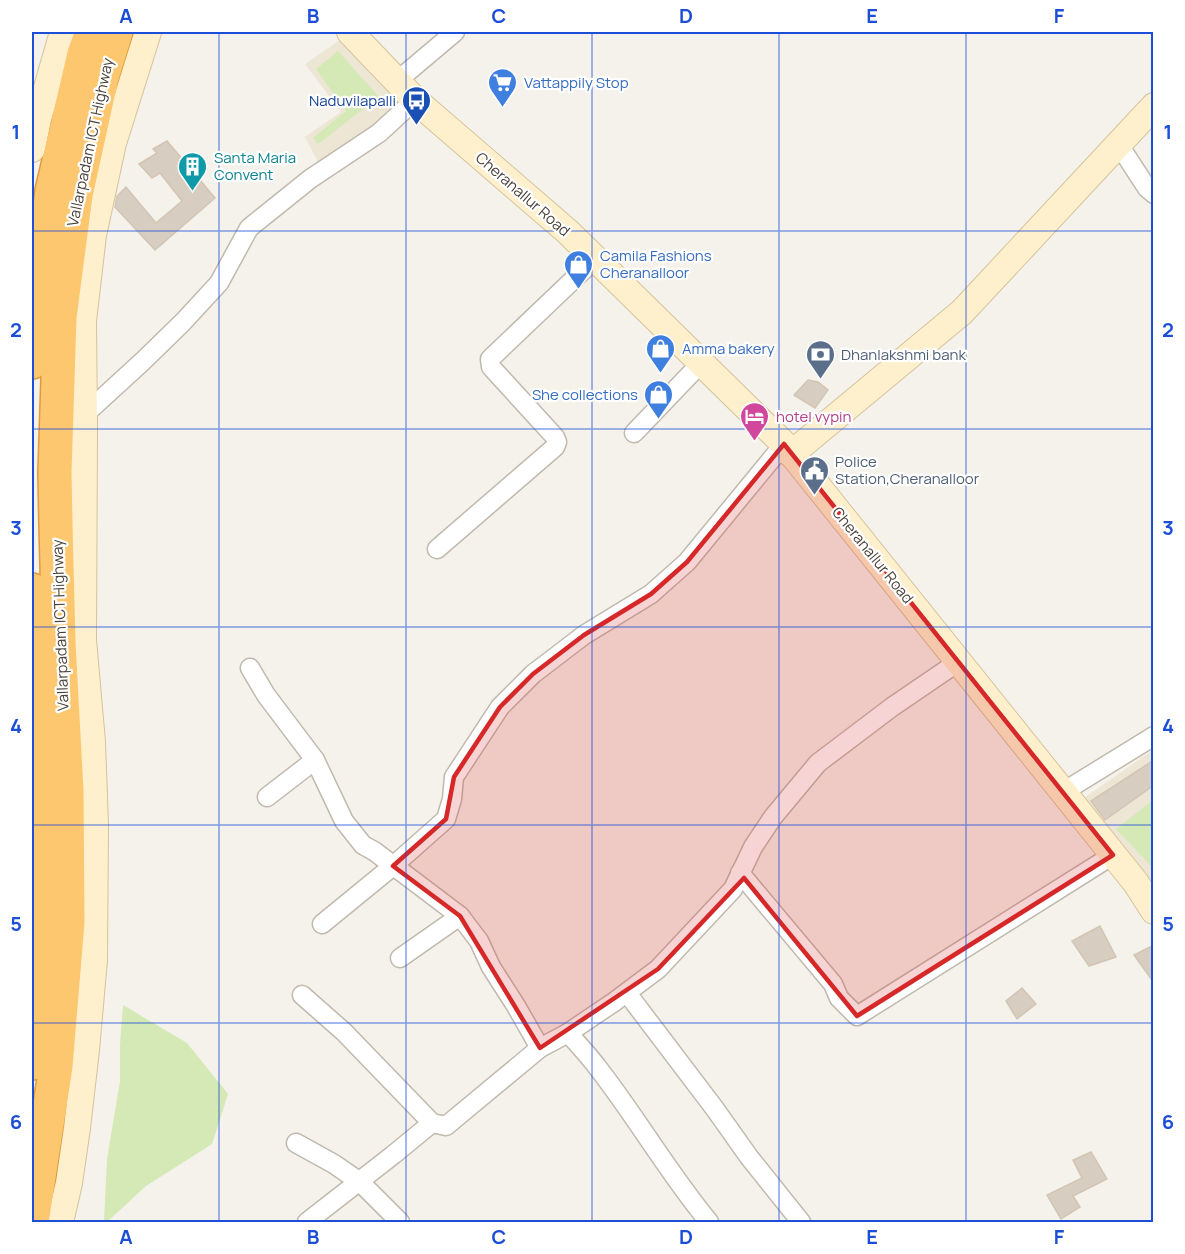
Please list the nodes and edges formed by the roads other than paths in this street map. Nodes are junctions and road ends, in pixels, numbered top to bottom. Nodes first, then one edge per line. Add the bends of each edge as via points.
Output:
1 (63, 32) edge
2 (92, 32) edge
3 (116, 32) edge
4 (148, 32) edge
5 (350, 32) edge
6 (455, 32) edge
7 (397, 81) junction
8 (415, 100) junction
9 (1154, 106) edge
10 (1119, 145) junction
11 (32, 148) edge
12 (1154, 194) edge
13 (595, 258) junction
14 (32, 362) edge
15 (701, 363) junction
16 (84, 415) junction
17 (634, 433) dead end
18 (788, 449) junction
19 (44, 473) edge
20 (437, 549) dead end
21 (32, 590) edge
22 (52, 639) edge
23 (958, 662) junction
24 (250, 668) dead end
25 (1154, 736) edge
26 (315, 760) junction
27 (55, 790) junction
28 (1063, 792) junction
29 (267, 797) dead end
30 (1113, 855) junction
31 (393, 866) junction
32 (740, 873) junction
33 (1154, 911) edge
34 (460, 916) junction
35 (322, 924) dead end
36 (400, 958) dead end
37 (627, 993) junction
38 (302, 995) dead end
39 (568, 1033) junction
40 (540, 1048) junction
41 (32, 1063) edge
42 (432, 1123) junction
43 (296, 1143) dead end
44 (360, 1182) junction
45 (32, 1222) edge
46 (60, 1222) edge
47 (307, 1222) edge
48 (400, 1222) edge
49 (709, 1222) edge
50 (801, 1222) edge

1 - 11 street
2 - 14 highway, Vallarpadam ICT Highway via 52,191
3 - 19 highway, Vallarpadam ICT Highway via 76,195
4 - 16 street via 113,143 93,235 83,321
5 - 7 street, Cheranallur Road
6 - 7 street
7 - 8 street, Cheranallur Road
8 - 13 street, Cheranallur Road
8 - 16 street via 380,133 310,179 249,228 219,283
9 - 10 street
10 - 12 street
10 - 18 street via 962,312
13 - 15 street, Cheranallur Road
13 - 20 street via 490,359 491,366 555,437 555,447
15 - 17 street
15 - 18 street, Cheranallur Road
16 - 22 street
18 - 23 street, Cheranallur Road
18 - 31 street via 687,562 651,594 584,635 533,674 500,707 454,777 446,819
19 - 22 highway, Vallarpadam ICT Highway via 56,525
21 - 22 highway, Vallarpadam ICT Highway
22 - 27 highway, Vallarpadam ICT Highway
22 - 46 street via 92,753 95,824 94,960 77,1128
23 - 28 street, Cheranallur Road
23 - 32 street via 818,763 773,817
24 - 26 street via 266,696
25 - 28 street
26 - 29 street
26 - 31 street via 344,820 363,845
27 - 41 highway, Vallarpadam ICT Highway
27 - 45 highway, Vallarpadam ICT Highway via 68,922 56,1066
28 - 30 street, Cheranallur Road
30 - 32 street via 857,1016
30 - 33 street, Cheranallur Road
31 - 34 street
31 - 35 street
32 - 37 street via 733,889 658,969
34 - 36 street
34 - 40 street via 479,941
37 - 39 street
37 - 50 street
38 - 42 street via 344,1032
39 - 40 street
39 - 49 street via 598,1067
40 - 42 street via 446,1126
42 - 44 street
43 - 44 street
44 - 47 street
44 - 48 street

